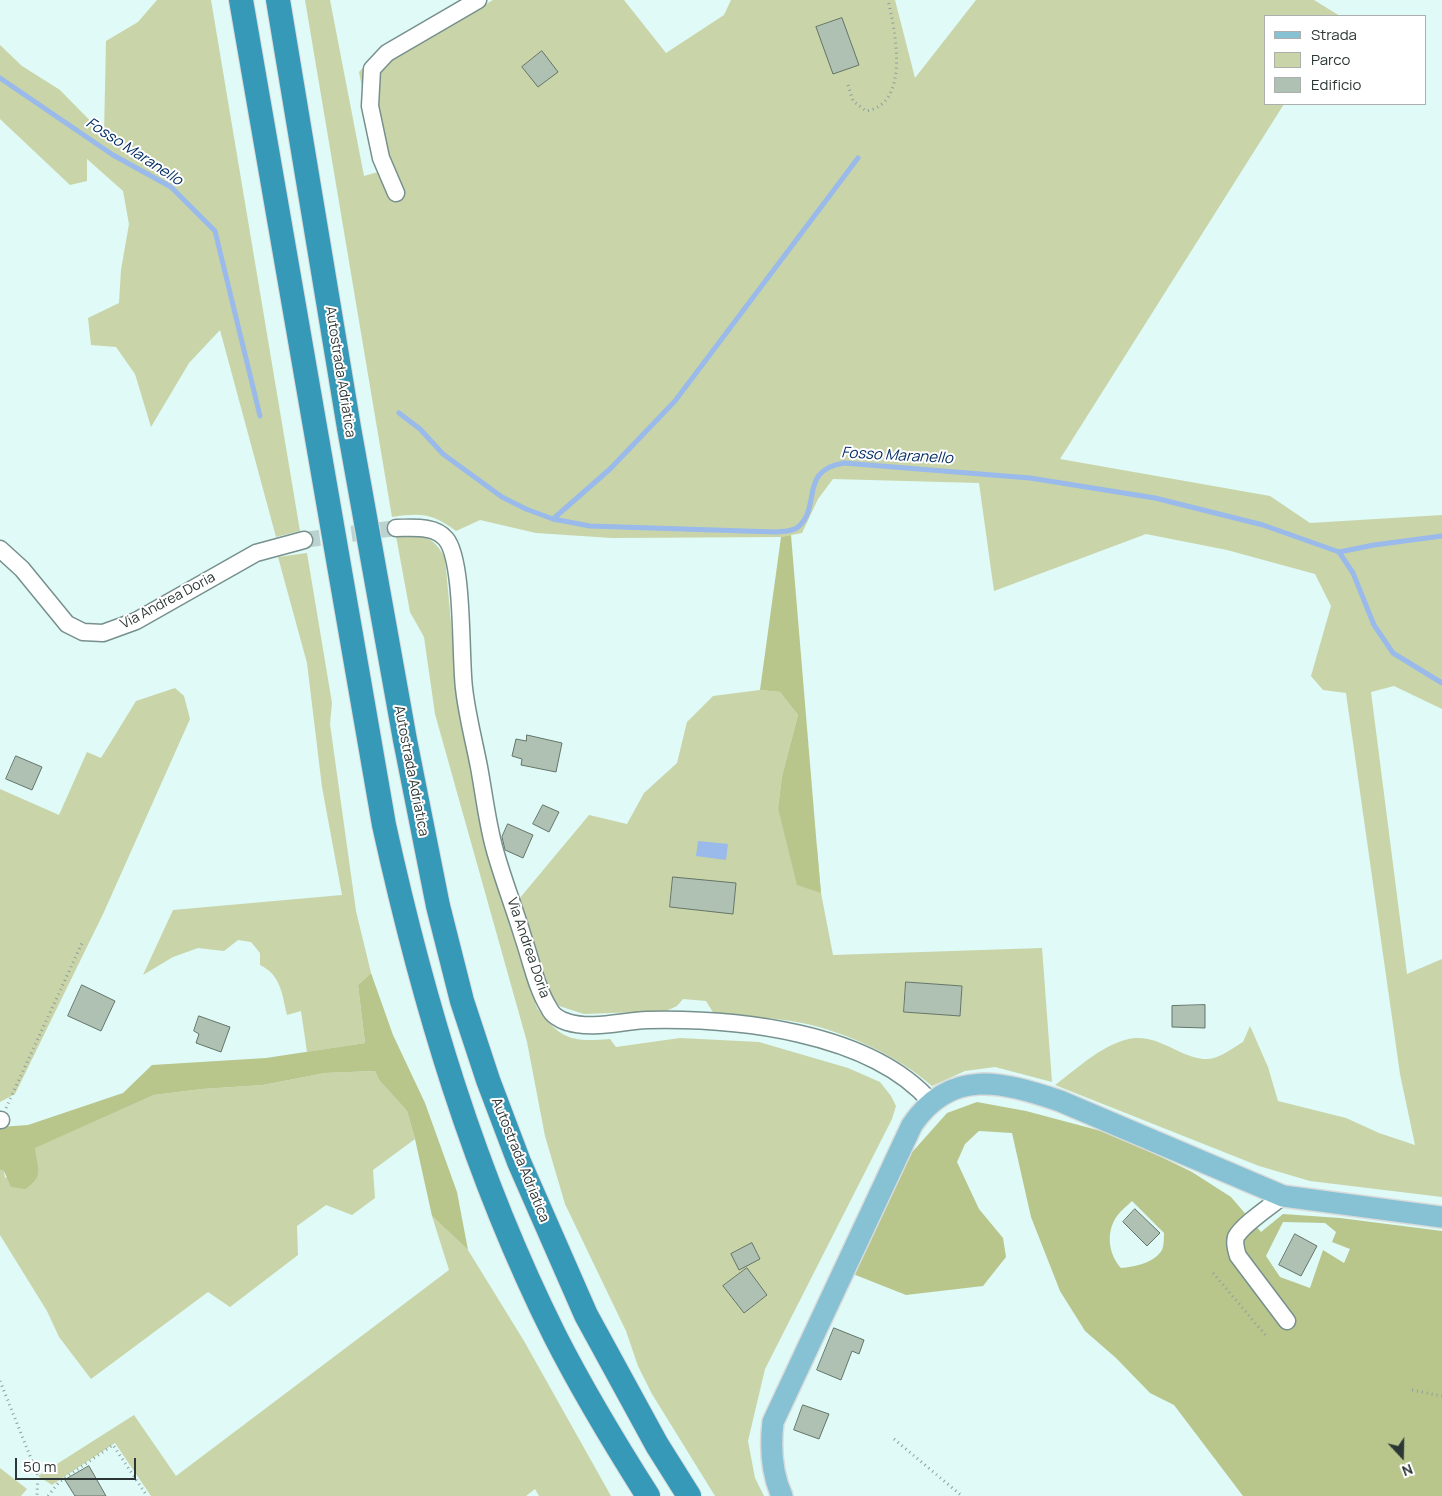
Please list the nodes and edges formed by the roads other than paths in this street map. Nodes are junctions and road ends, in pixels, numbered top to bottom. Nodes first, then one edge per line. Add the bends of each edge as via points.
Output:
1 (241, 0) edge
2 (278, 0) edge
3 (478, 0) edge
4 (396, 193) dead end
5 (396, 528) tunnel mouth
6 (304, 540) tunnel mouth
7 (0, 549) edge
8 (930, 1102) junction
9 (1283, 1196) junction
10 (1442, 1217) edge
11 (1287, 1321) dead end
12 (648, 1496) edge
13 (689, 1496) edge
14 (782, 1496) edge

1 - 12 highway via 384,825 429,1011 485,1178 555,1335
2 - 13 highway, Autostrada Adriatica via 352,446 405,740 438,906 462,1001 519,1162 586,1315 657,1445
3 - 4 street via 387,53 372,69 370,106 381,158
5 - 8 street, Via Andrea Doria via 438,532 446,539 453,554 464,688 494,846 538,982 549,1009 556,1017 587,1024 695,1020 802,1032 866,1056 919,1088
6 - 7 street, Via Andrea Doria via 256,553 136,621 103,633 83,632 67,624 22,569
8 - 9 main road via 942,1093 978,1083 1025,1089
8 - 14 main road via 912,1125 774,1422 772,1464
9 - 10 main road
9 - 11 street via 1241,1231 1235,1248

